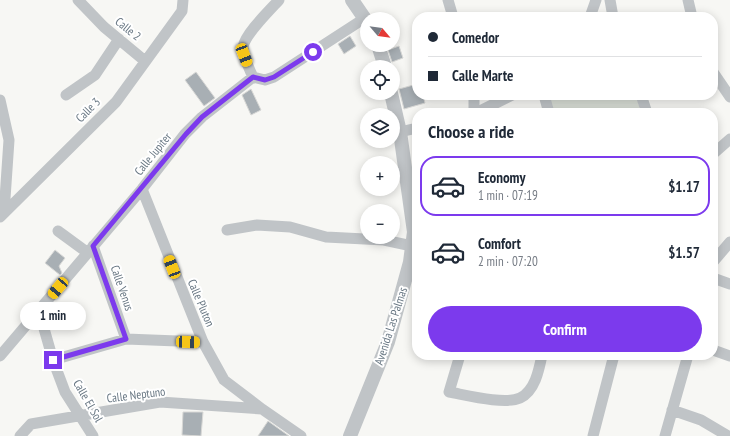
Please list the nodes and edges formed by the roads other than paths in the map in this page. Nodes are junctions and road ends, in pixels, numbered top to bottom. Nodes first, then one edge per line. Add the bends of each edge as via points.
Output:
1 (78, 0) edge
2 (279, 0) edge
3 (352, 0) edge
4 (448, 0) edge
5 (596, 0) edge
6 (610, 0) edge
7 (688, 0) edge
8 (183, 6) edge
9 (360, 12) edge
10 (452, 12) edge
11 (592, 12) edge
12 (612, 12) edge
13 (691, 12) edge
14 (360, 24) edge
15 (119, 40) junction
16 (145, 60) junction
17 (253, 77) junction
18 (718, 79) edge
19 (66, 95) dead end
20 (730, 97) edge
21 (0, 100) edge
22 (502, 100) edge
23 (485, 108) edge
24 (412, 129) edge
25 (400, 132) joint
26 (730, 139) edge
27 (718, 150) edge
28 (142, 189) junction
29 (412, 212) edge
30 (2, 215) edge
31 (227, 230) dead end
32 (58, 231) dead end
33 (730, 242) edge
34 (412, 246) joint
35 (90, 250) junction
36 (718, 256) edge
37 (718, 280) edge
38 (730, 284) edge
39 (39, 311) junction
40 (126, 339) junction
41 (203, 342) junction
42 (718, 352) edge
43 (0, 356) edge
44 (730, 356) edge
45 (53, 360) junction
46 (459, 360) edge
47 (541, 360) edge
48 (613, 360) edge
49 (687, 360) edge
50 (262, 409) junction
51 (672, 410) junction
52 (80, 416) junction
53 (20, 436) edge
54 (93, 436) edge
55 (301, 436) edge
56 (350, 436) edge
57 (593, 436) edge
58 (665, 436) edge
59 (728, 436) edge

1 - 15 street, Calle 2
2 - 17 street via 249,35 243,46
3 - 9 street
4 - 10 street
5 - 11 street
6 - 12 street
7 - 13 street
8 - 16 street, Calle 3
14 - 17 street via 274,77 265,80
15 - 16 street, Calle 2
15 - 19 street via 95,75
16 - 30 street, Calle 3 via 116,102
17 - 28 street, Calle Jupiter via 202,117
18 - 20 street
21 - 30 street via 9,140
22 - 23 street
24 - 25 street
25 - 29 street, Avenida Las Palmas
26 - 27 street
28 - 35 street, Calle Jupiter
28 - 41 street, Calle Pluton
31 - 34 street via 257,225 290,227 326,237 384,240
32 - 35 street
33 - 36 street
34 - 56 street, Avenida Las Palmas via 388,342
35 - 39 street, Calle Jupiter
35 - 40 street, Calle Venus
37 - 38 street
39 - 43 street, Calle Jupiter
39 - 45 street, Calle El Sol
40 - 41 street
40 - 45 street
41 - 50 street, Calle Pluton via 224,380
42 - 44 street
45 - 52 street, Calle El Sol via 65,392
46 - 47 street via 449,392 508,401 521,398 531,387 538,374
48 - 57 street
49 - 51 street
50 - 52 street, Calle Neptuno via 160,402
50 - 55 street
51 - 58 street
51 - 59 street via 701,420
52 - 53 street, Calle Neptuno via 31,424
52 - 54 street, Calle El Sol

